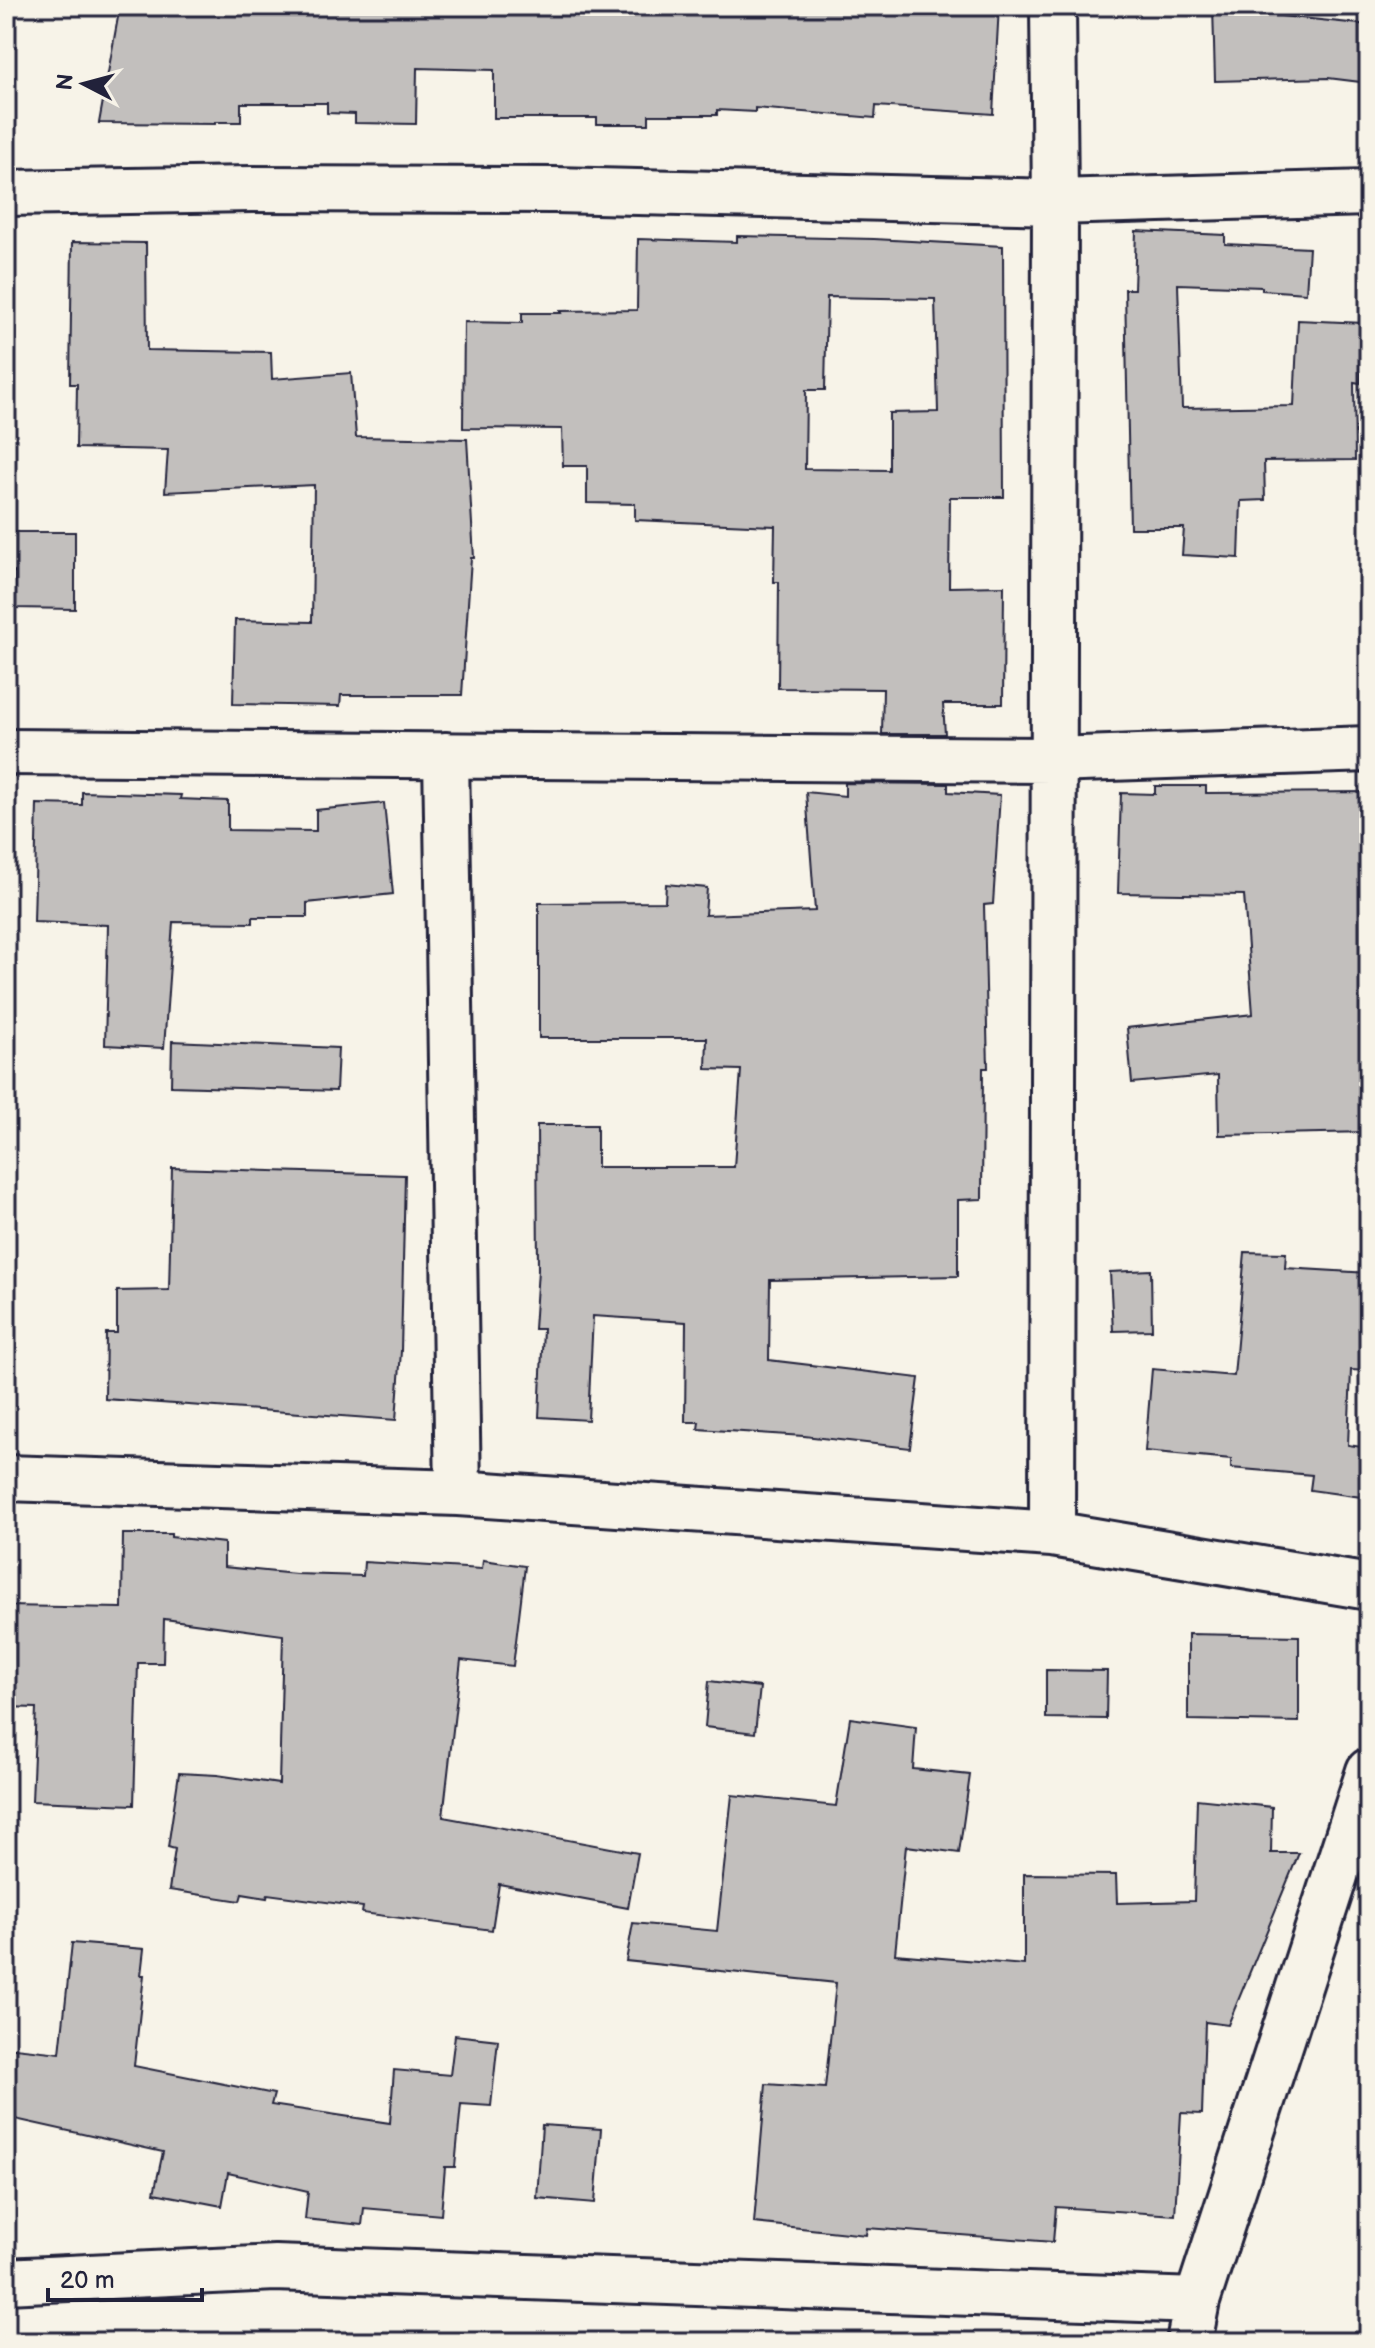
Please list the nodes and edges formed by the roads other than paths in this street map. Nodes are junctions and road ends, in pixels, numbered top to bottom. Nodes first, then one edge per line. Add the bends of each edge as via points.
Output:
1 (1053, 6) edge
2 (6, 193) edge
3 (1369, 193) edge
4 (1055, 202) junction
5 (1369, 749) edge
6 (6, 752) edge
7 (446, 755) junction
8 (1053, 760) junction
9 (6, 1478) edge
10 (458, 1493) junction
11 (1052, 1534) junction
12 (1369, 1587) edge
13 (1369, 1771) edge
14 (6, 2281) edge
15 (1193, 2322) edge

1 - 4 street
2 - 4 street via 554,190
3 - 4 street
4 - 8 street
5 - 8 street
6 - 7 street
7 - 8 street
7 - 10 street
8 - 11 street
9 - 10 street
10 - 11 street
11 - 12 street
13 - 15 street
14 - 15 street via 275,2268

